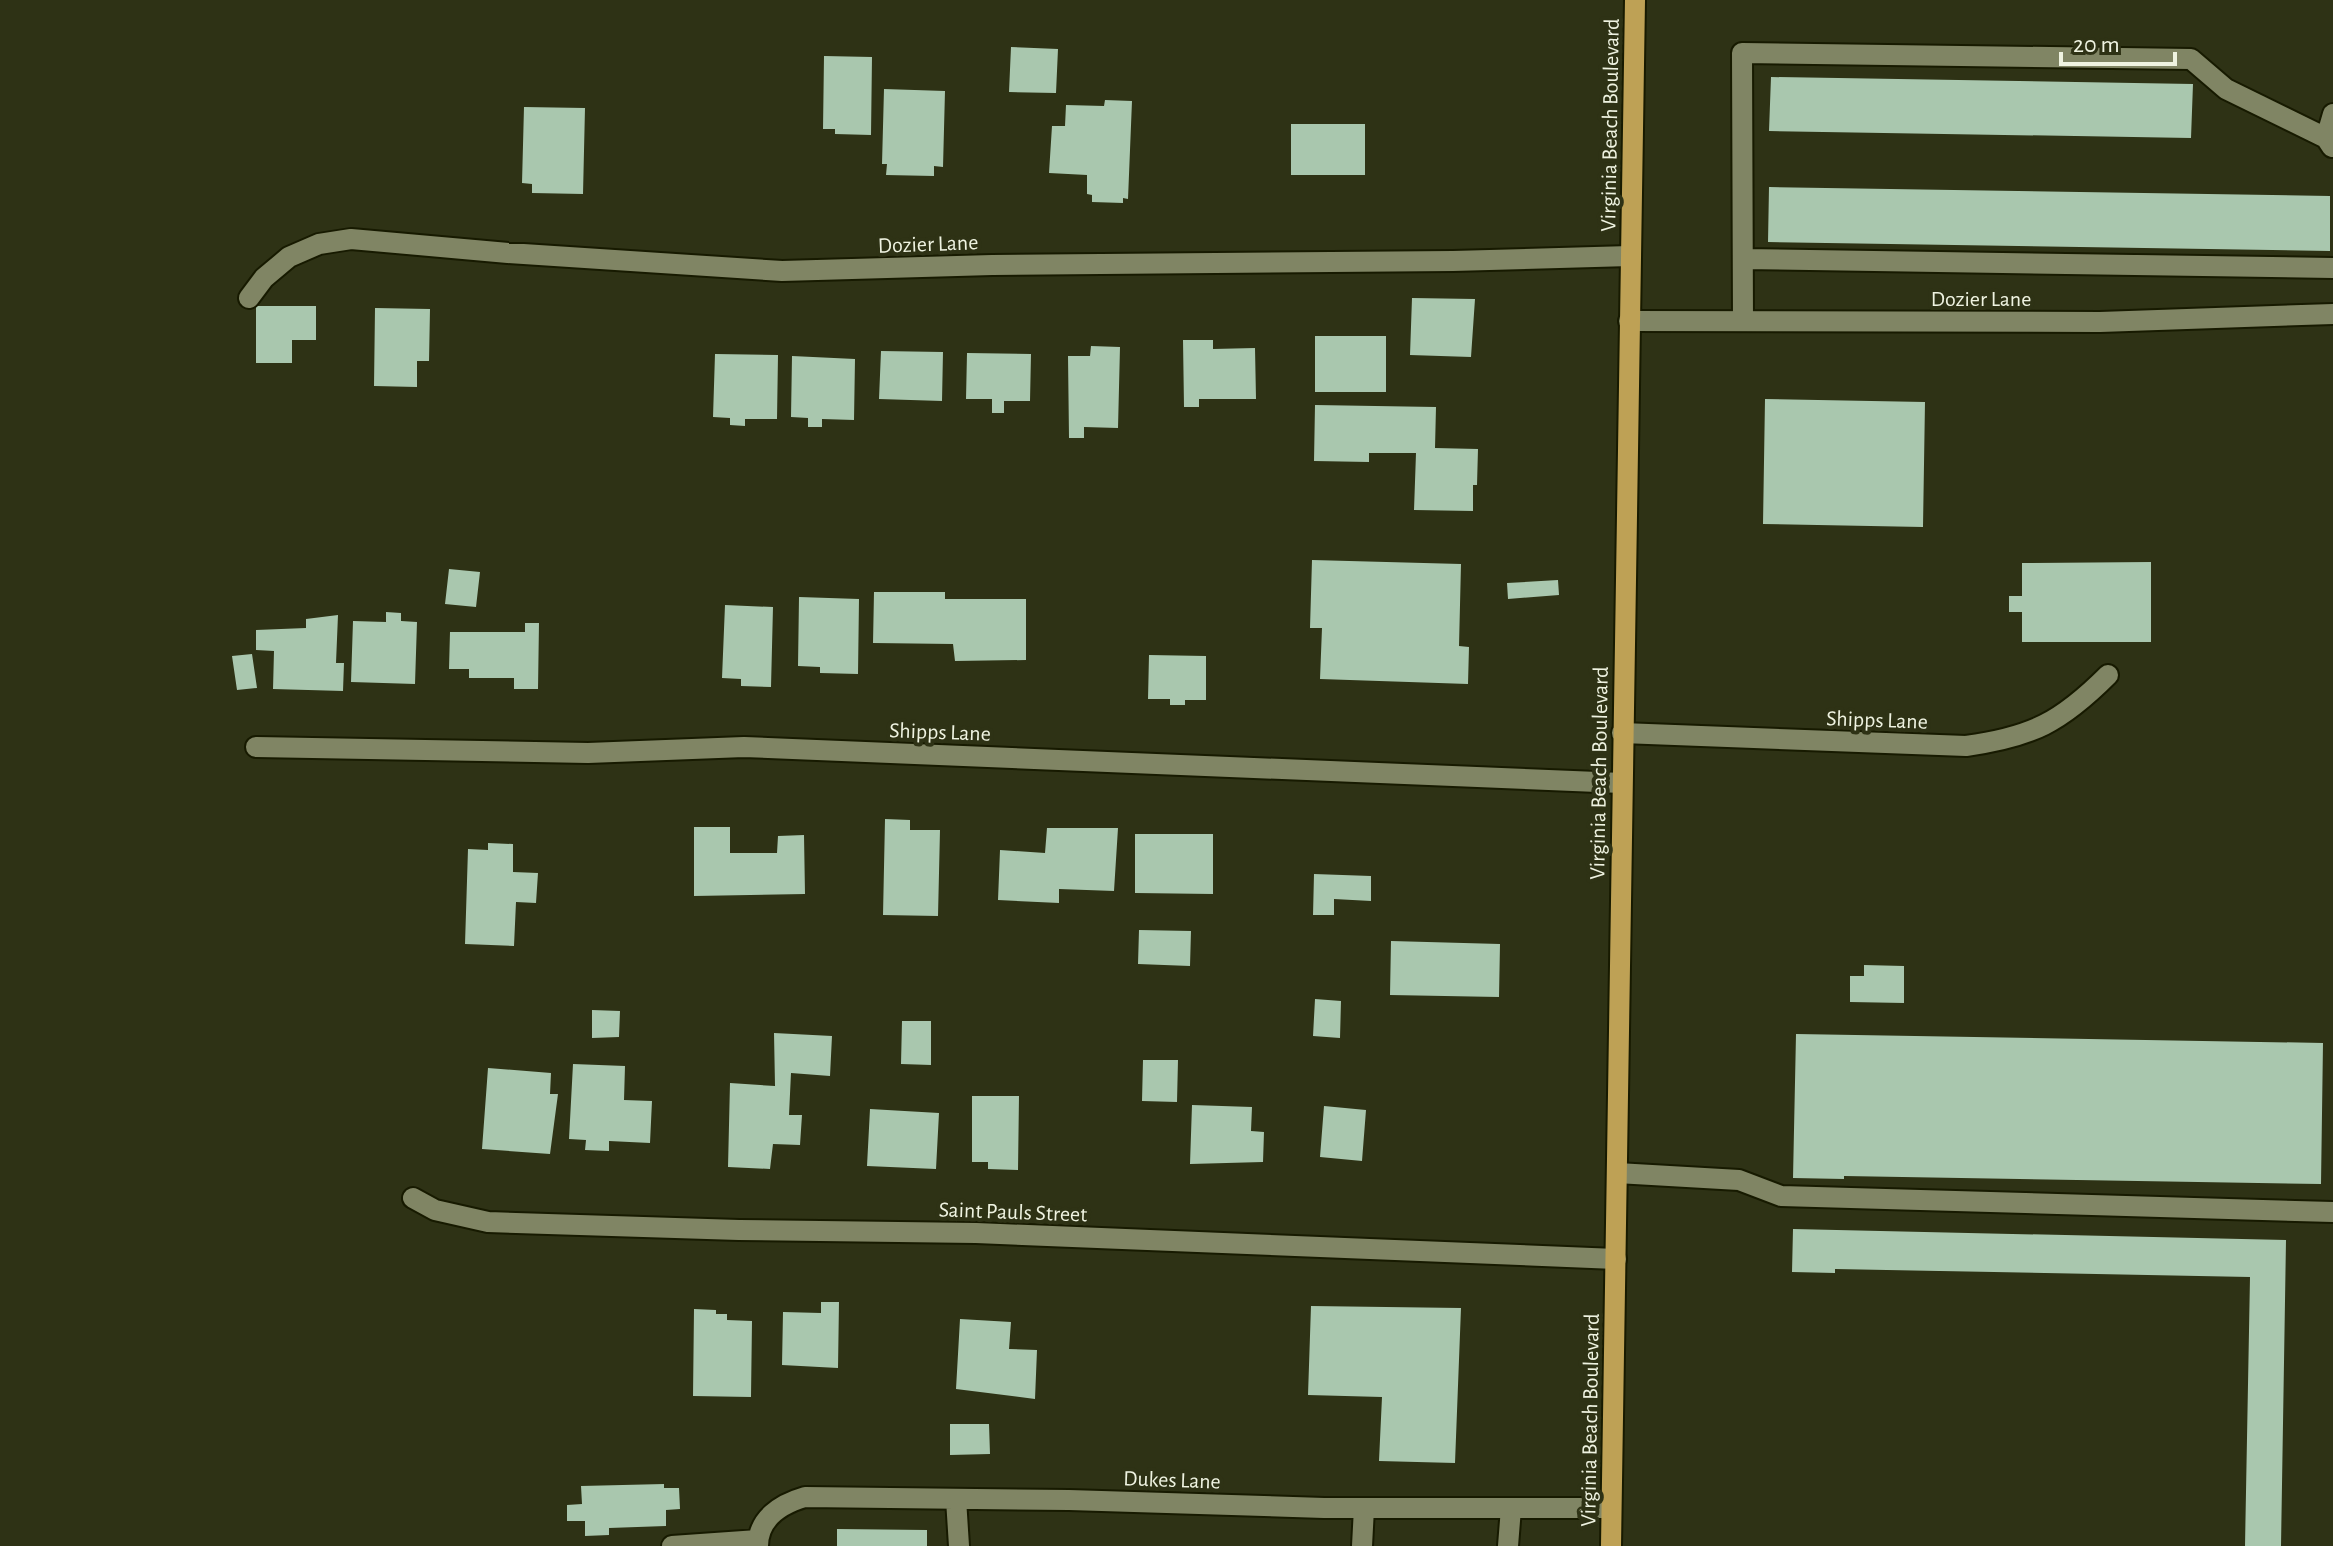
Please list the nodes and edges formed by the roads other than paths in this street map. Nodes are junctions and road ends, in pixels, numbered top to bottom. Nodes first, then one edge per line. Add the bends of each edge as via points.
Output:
1 (1635, 0) edge
2 (2333, 114) edge
3 (2329, 143) edge
4 (1630, 256) junction
5 (1743, 259) junction
6 (2333, 268) edge
7 (249, 298) dead end
8 (2333, 314) edge
9 (1629, 321) junction
10 (1743, 321) junction
11 (2108, 675) dead end
12 (1622, 733) junction
13 (256, 747) dead end
14 (1622, 783) junction
15 (1617, 1173) junction
16 (413, 1198) dead end
17 (2333, 1212) edge
18 (1616, 1259) junction
19 (956, 1499) junction
20 (1364, 1508) junction
21 (1511, 1508) junction
22 (1611, 1508) junction
23 (758, 1543) edge
24 (672, 1546) edge
25 (959, 1546) edge
26 (1362, 1546) edge
27 (1508, 1546) edge
28 (1611, 1546) edge

1 - 4 main road, Virginia Beach Boulevard
2 - 3 street
3 - 5 street via 2226,89 2191,59 1742,53
4 - 7 street, Dozier Lane via 782,271 351,239 319,244 289,257
4 - 9 main road, Virginia Beach Boulevard
5 - 6 street
5 - 10 street
8 - 10 street, Dozier Lane via 2100,322
9 - 10 street, Dozier Lane
9 - 12 main road, Virginia Beach Boulevard
11 - 12 street, Shipps Lane via 2079,704 2045,726 2007,741 1966,746
12 - 14 main road, Virginia Beach Boulevard
13 - 14 street, Shipps Lane via 588,753 744,747
14 - 15 main road, Virginia Beach Boulevard
15 - 17 street via 1739,1180 1781,1196
15 - 18 main road, Virginia Beach Boulevard
16 - 18 street, Saint Pauls Street via 435,1210 488,1222 976,1233
18 - 22 main road, Virginia Beach Boulevard
19 - 20 street, Dukes Lane
19 - 23 street, Dukes Lane via 805,1497 784,1503 765,1520
19 - 25 street
20 - 21 street, Dukes Lane
20 - 26 street
21 - 22 street, Dukes Lane
21 - 27 street
22 - 28 main road, Virginia Beach Boulevard
23 - 24 street

